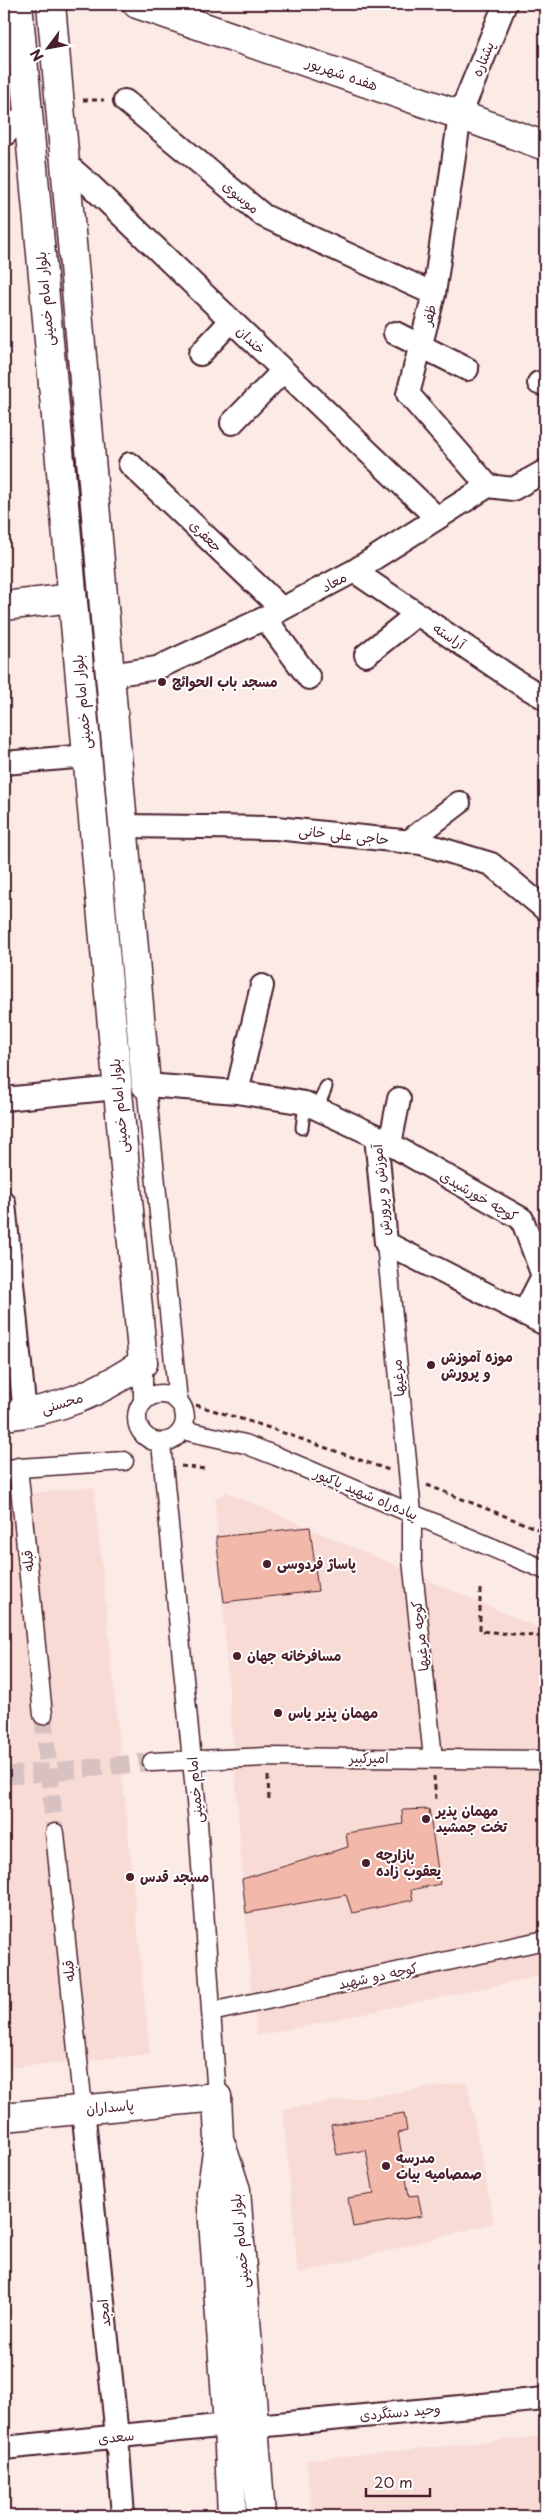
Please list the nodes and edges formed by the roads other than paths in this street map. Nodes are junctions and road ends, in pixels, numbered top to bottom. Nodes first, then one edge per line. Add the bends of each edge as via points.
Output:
1 (18, 4) edge
2 (51, 4) edge
3 (137, 4) edge
4 (505, 4) edge
5 (169, 8) edge
6 (125, 101) road end
7 (28, 112) junction
8 (460, 115) junction
9 (4, 135) edge
10 (545, 146) edge
11 (65, 163) junction
12 (434, 294) junction
13 (232, 321) junction
14 (395, 333) dead end
15 (421, 346) junction
16 (200, 354) dead end
17 (467, 370) dead end
18 (283, 371) junction
19 (232, 423) dead end
20 (130, 464) dead end
21 (545, 472) edge
22 (488, 486) junction
23 (437, 518) junction
24 (354, 571) junction
25 (72, 598) junction
26 (4, 606) edge
27 (274, 614) junction
28 (417, 614) junction
29 (366, 655) dead end
30 (110, 675) junction
31 (309, 678) dead end
32 (545, 698) edge
33 (87, 756) junction
34 (4, 764) edge
35 (459, 803) dead end
36 (123, 826) junction
37 (408, 842) junction
38 (545, 909) edge
39 (262, 986) dead end
40 (146, 1085) junction
41 (117, 1088) junction
42 (237, 1092) junction
43 (4, 1099) edge
44 (316, 1099) junction
45 (398, 1099) dead end
46 (302, 1128) dead end
47 (383, 1140) junction
48 (4, 1203) edge
49 (386, 1243) junction
50 (524, 1313) junction
51 (545, 1324) edge
52 (143, 1363) junction
53 (143, 1401) junction
54 (186, 1403) junction
55 (15, 1415) edge
56 (182, 1430) junction
57 (161, 1443) junction
58 (124, 1462) dead end
59 (11, 1468) edge
60 (412, 1513) junction
61 (545, 1570) edge
62 (43, 1715) tunnel mouth
63 (433, 1758) junction
64 (192, 1759) junction
65 (545, 1760) edge
66 (152, 1762) tunnel mouth
67 (55, 1833) tunnel mouth
68 (545, 1940) edge
69 (211, 2012) junction
70 (217, 2097) junction
71 (83, 2110) junction
72 (4, 2117) edge
73 (219, 2138) junction
74 (545, 2399) edge
75 (228, 2425) junction
76 (256, 2426) junction
77 (117, 2436) junction
78 (4, 2448) edge
79 (123, 2516) edge
80 (232, 2516) edge
81 (261, 2516) edge

1 - 7 main road, بلوار امام خمینی
2 - 11 main road, بلوار امام خمینی
3 - 5 main road, هفده شهریور
4 - 8 street, پشتاره
5 - 8 main road, هفده شهریور
6 - 12 street, موسوی via 264,216
7 - 9 street
7 - 25 main road, بلوار امام خمینی
8 - 10 main road, هفده شهریور
8 - 12 street, ظفر
11 - 13 street, خندان
11 - 30 main road, بلوار امام خمینی
12 - 15 street, ظفر
13 - 16 street
13 - 18 street, خندان
14 - 15 street
15 - 17 street
15 - 22 street, ظفر via 408,394
18 - 19 street
18 - 23 street, خندان
20 - 27 street, جعفری
21 - 22 street via 513,489
22 - 23 street, معاد
23 - 24 street, معاد
24 - 27 street, معاد
24 - 28 street, آراسته
25 - 26 main road
25 - 33 main road, بلوار امام خمینی
27 - 30 street, معاد via 156,668
27 - 31 street, جعفری
28 - 29 street
28 - 32 street, آراسته
30 - 36 main road, بلوار امام خمینی
33 - 34 street
33 - 41 main road, بلوار امام خمینی
35 - 37 street
36 - 37 street, حاجی علی خانی via 276,828
36 - 40 main road, بلوار امام خمینی
37 - 38 street, حاجی علی خانی via 491,864
39 - 42 street
40 - 42 street, آموزش و پرورش
40 - 54 street, بلوار امام خمینی
41 - 43 street
41 - 52 main road, بلوار امام خمینی
42 - 44 street, آموزش و پرورش
44 - 46 lane
44 - 47 street, آموزش و پرورش
45 - 47 street
47 - 49 street, آموزش و پرورش
47 - 50 street, کوچه خورشیدی via 522,1219 543,1276
48 - 55 street
49 - 50 street, آموزش و پرورش
49 - 60 street, مرغیها
50 - 51 street, آموزش و پرورش
52 - 53 street, بلوار امام خمینی
52 - 55 main road, محسنی via 115,1382 74,1402
53 - 54 street via 161,1394
53 - 57 street via 136,1418 140,1431 149,1440
54 - 56 street
56 - 57 street via 173,1439
56 - 60 street, پیاده‌راه شهید پاکپور via 245,1444
57 - 64 street, امام خمینی
58 - 59 street
59 - 62 street, قبله
60 - 61 street, پیاده‌راه شهید پاکپور
60 - 63 street, کوچه مرغیها via 412,1560
63 - 64 street, امیرکبیر
63 - 65 street, امیرکبیر
64 - 66 street, امیرکبیر
64 - 69 street, امام خمینی
67 - 71 street, قبله
68 - 69 street, کوچه دو شهید
69 - 70 street, امام خمینی
70 - 71 main road, پاسداران
70 - 73 main road, امام خمینی
71 - 72 main road, پاسداران
71 - 77 street, امجد
73 - 75 main road, بلوار امام خمینی via 211,2194
73 - 76 main road, بلوار امام خمینی via 236,2190
74 - 76 street, وحید دستگردی
75 - 77 street, سعدی
75 - 80 main road, بلوار امام خمینی
76 - 81 main road, بلوار امام خمینی
77 - 78 street, سعدی
77 - 79 street, امجد

